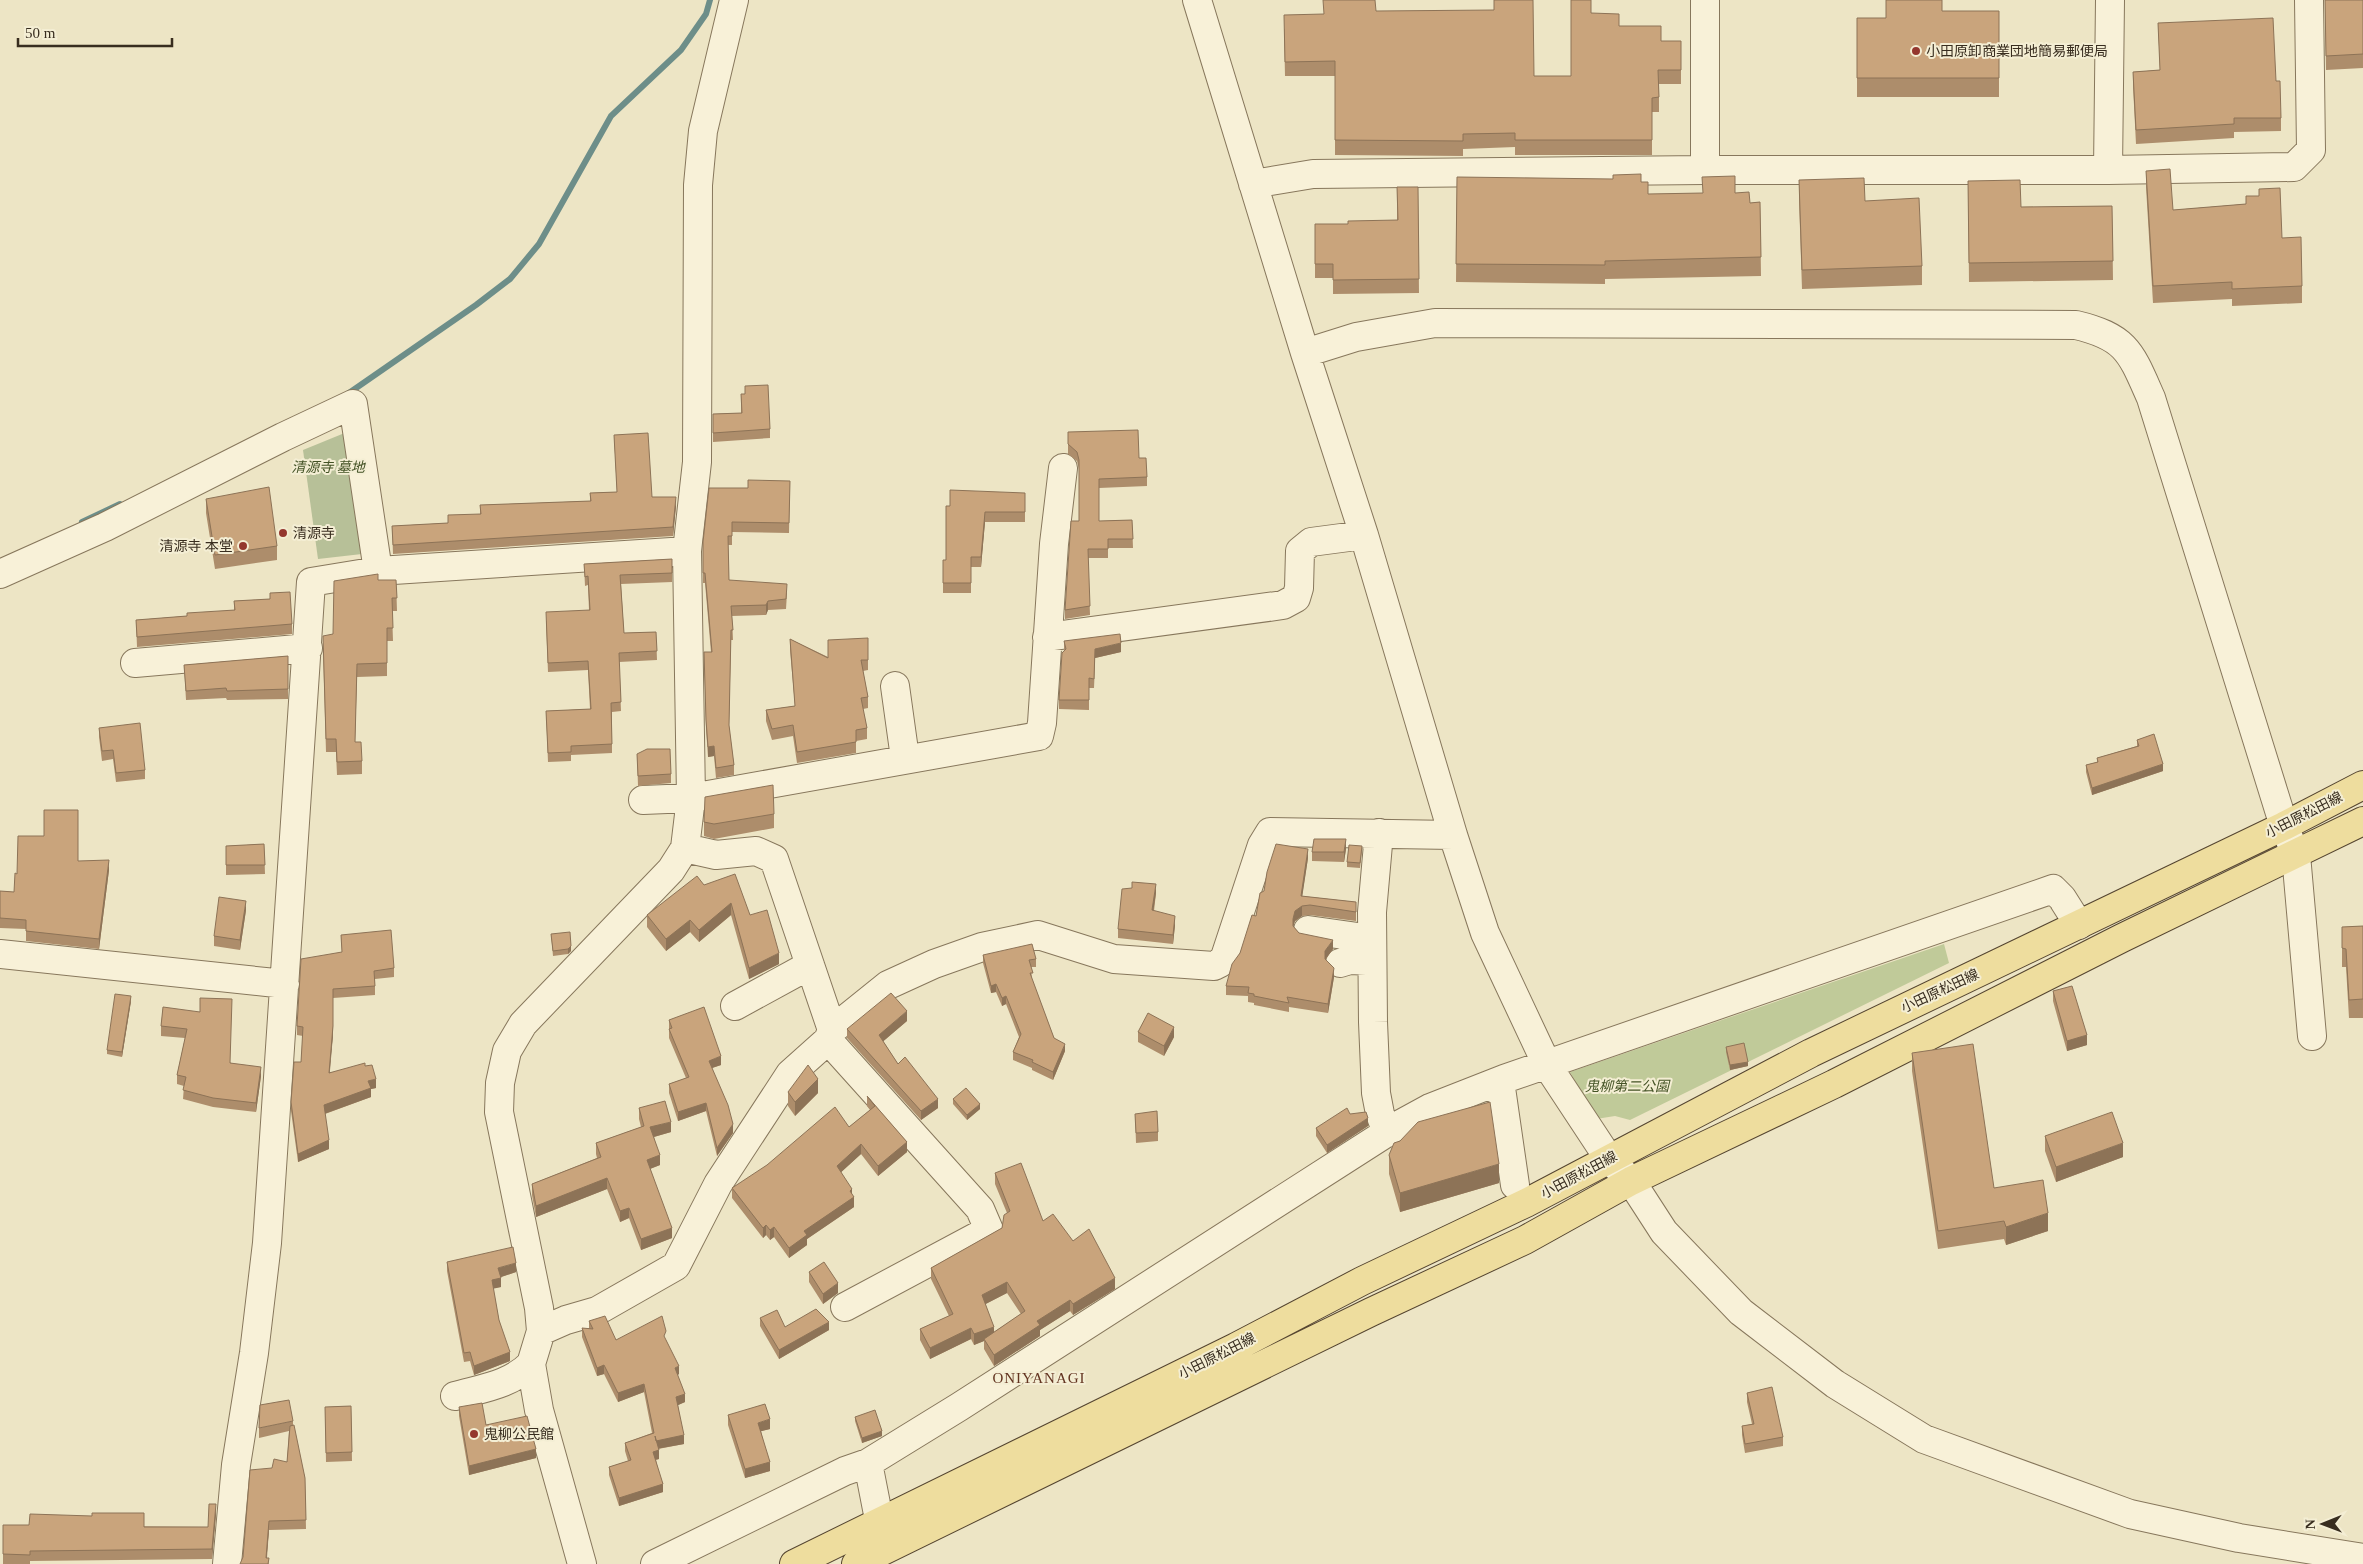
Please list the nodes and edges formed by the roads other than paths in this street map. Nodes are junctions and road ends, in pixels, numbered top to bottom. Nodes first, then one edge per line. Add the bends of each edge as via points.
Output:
1 (734, 0) edge
2 (1197, 0) edge
3 (1705, 0) edge
4 (2110, 0) edge
5 (2309, 0) edge
6 (1706, 170) junction
7 (2108, 170) junction
8 (1253, 184) junction
9 (1304, 354) junction
10 (1063, 468) dead end
11 (1364, 535) junction
12 (687, 551) junction
13 (378, 571) junction
14 (0, 574) edge
15 (1047, 637) junction
16 (308, 648) junction
17 (135, 663) dead end
18 (895, 686) dead end
19 (905, 758) junction
20 (2363, 785) edge
21 (691, 798) junction
22 (643, 800) dead end
23 (2363, 821) edge
24 (2284, 826) junction
25 (1379, 833) junction
26 (1453, 835) junction
27 (685, 848) junction
28 (2296, 855) junction
29 (2079, 925) junction
30 (1308, 930) dead end
31 (1372, 950) junction
32 (0, 954) edge
33 (1340, 963) dead end
34 (810, 966) junction
35 (285, 984) junction
36 (735, 1006) dead end
37 (830, 1035) junction
38 (2312, 1036) dead end
39 (1548, 1065) junction
40 (1500, 1081) junction
41 (1387, 1133) junction
42 (1609, 1159) junction
43 (1631, 1181) junction
44 (1515, 1185) dead end
45 (845, 1307) dead end
46 (541, 1331) junction
47 (531, 1364) junction
48 (456, 1396) dead end
49 (868, 1462) junction
50 (880, 1521) junction
51 (886, 1557) edge
52 (2363, 1558) edge
53 (227, 1564) edge
54 (582, 1564) edge
55 (655, 1564) edge
56 (794, 1564) edge
57 (856, 1564) edge

1 - 12 street via 703,131 698,185 697,462
2 - 8 street
3 - 6 street
4 - 7 street
5 - 7 street via 2311,150 2294,167
6 - 7 street
6 - 8 street via 1313,174
8 - 9 street
9 - 11 street
9 - 24 street via 1356,337 1435,322 2076,324 2100,330 2116,338 2127,350 2151,398
10 - 15 street via 1054,536
11 - 15 street via 1310,542 1300,551 1296,598 1283,605
11 - 26 street
12 - 13 street
12 - 21 street
13 - 14 street via 353,404 105,527
13 - 16 street via 311,582
15 - 19 street via 1042,723 1038,736
16 - 17 street
16 - 35 street
18 - 19 street
19 - 21 street
20 - 24 main road, 小田原松田線
21 - 22 street
21 - 27 street
23 - 28 main road, 小田原松田線
24 - 28 street
24 - 29 main road, 小田原松田線
25 - 26 street
25 - 31 street
25 - 37 street via 1270,832 1262,845 1225,956 1214,966 1114,959 1038,935 982,947 888,985
26 - 39 street via 1485,933
27 - 34 street via 716,855 756,851 774,859
27 - 46 street via 671,870 523,1024 507,1051 500,1083 499,1112
28 - 38 street
28 - 43 main road, 小田原松田線
29 - 39 street via 2053,889
29 - 42 main road, 小田原松田線 via 1811,1053
30 - 31 street
31 - 33 street
31 - 41 street via 1376,1093
32 - 35 street
34 - 36 street
34 - 37 street
35 - 53 street via 267,1243 236,1465
37 - 45 street via 980,1209 989,1230
37 - 46 street via 790,1074 718,1184 676,1266 597,1311
39 - 40 street
39 - 42 street
40 - 41 street via 1430,1108
40 - 44 street
41 - 49 street
42 - 43 street
42 - 50 main road, 小田原松田線
43 - 51 main road, 小田原松田線 via 1525,1240 1371,1312
43 - 52 street via 1664,1232 1741,1312 1835,1384 1924,1439 2130,1514 2239,1538
46 - 47 street
47 - 48 street via 505,1383
47 - 54 street via 539,1410
49 - 50 street
49 - 55 street
50 - 51 street
50 - 56 main road, 小田原松田線
51 - 57 main road, 小田原松田線

